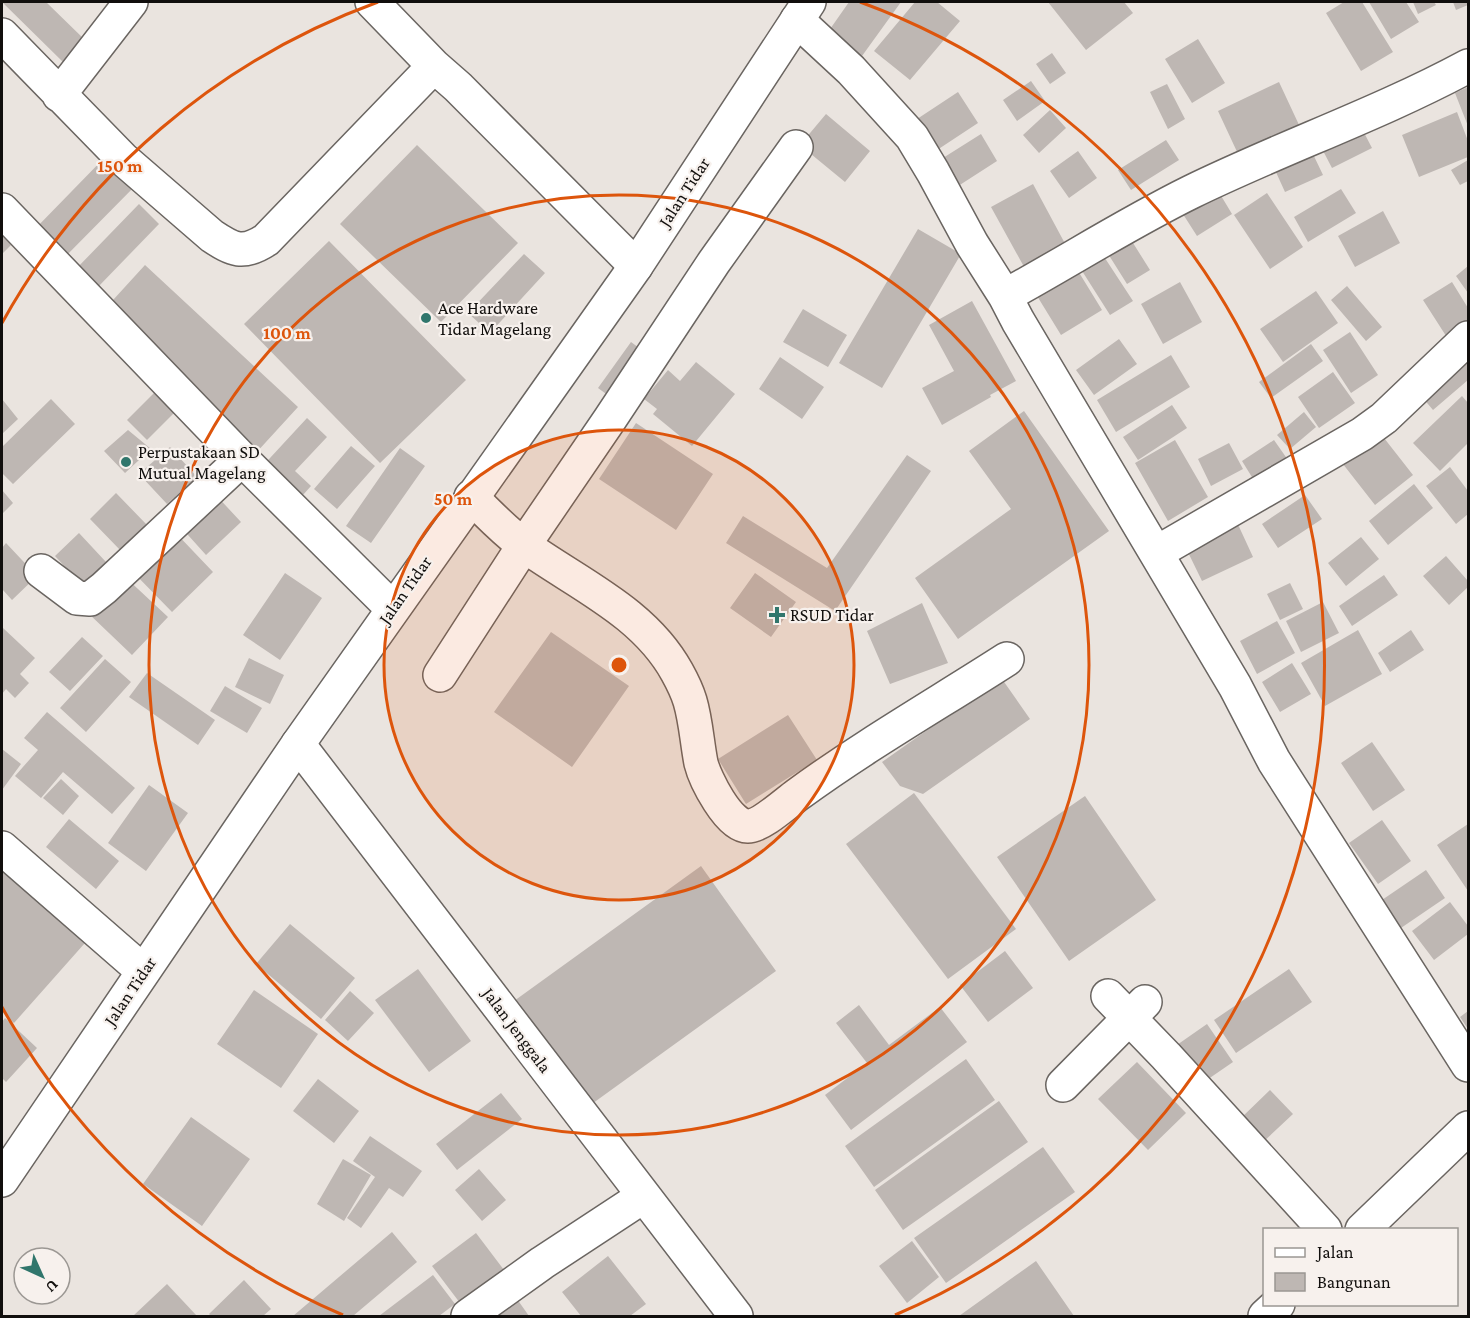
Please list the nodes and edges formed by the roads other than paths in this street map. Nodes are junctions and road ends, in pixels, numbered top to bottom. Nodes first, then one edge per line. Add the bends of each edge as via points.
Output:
1 (131, 2) edge
2 (372, 2) edge
3 (803, 11) edge
4 (2, 36) edge
5 (434, 66) junction
6 (1468, 66) edge
7 (59, 95) junction
8 (796, 147) dead end
9 (2, 210) edge
10 (636, 266) junction
11 (1005, 296) junction
12 (1468, 338) edge
13 (242, 459) junction
14 (471, 497) junction
15 (524, 545) junction
16 (1156, 553) junction
17 (41, 571) dead end
18 (392, 608) junction
19 (1007, 659) dead end
20 (440, 675) dead end
21 (298, 744) junction
22 (2, 848) edge
23 (143, 971) junction
24 (1468, 1065) edge
25 (1063, 1085) dead end
26 (1468, 1128) edge
27 (2, 1180) edge
28 (644, 1196) junction
29 (1323, 1228) edge
30 (1364, 1228) edge
31 (1277, 1306) edge
32 (468, 1317) edge
33 (736, 1317) edge
34 (1265, 1317) edge

1 - 7 street
2 - 5 street
3 - 10 street, Jalan Tidar
3 - 11 street via 912,137
4 - 7 street
5 - 7 street via 266,240 253,248 236,249 212,236 123,159
5 - 10 street
6 - 11 street via 1408,97 1191,192
8 - 15 street
9 - 13 street
10 - 14 street, Jalan Tidar
11 - 16 street
12 - 16 street via 1362,435
13 - 17 street via 90,599 77,598
13 - 18 street
14 - 15 street
14 - 18 street, Jalan Tidar
15 - 19 street via 639,624 669,658 689,699 705,774 714,794 732,819 749,827
15 - 20 street
16 - 24 street via 1235,686 1274,761
18 - 21 street, Jalan Tidar
21 - 23 street, Jalan Tidar
21 - 28 street, Jalan Jenggala
22 - 23 street
23 - 27 street, Jalan Tidar
25 - 29 street via 1128,1005
26 - 30 street
28 - 32 street
28 - 33 street, Jalan Jenggala
31 - 34 street

